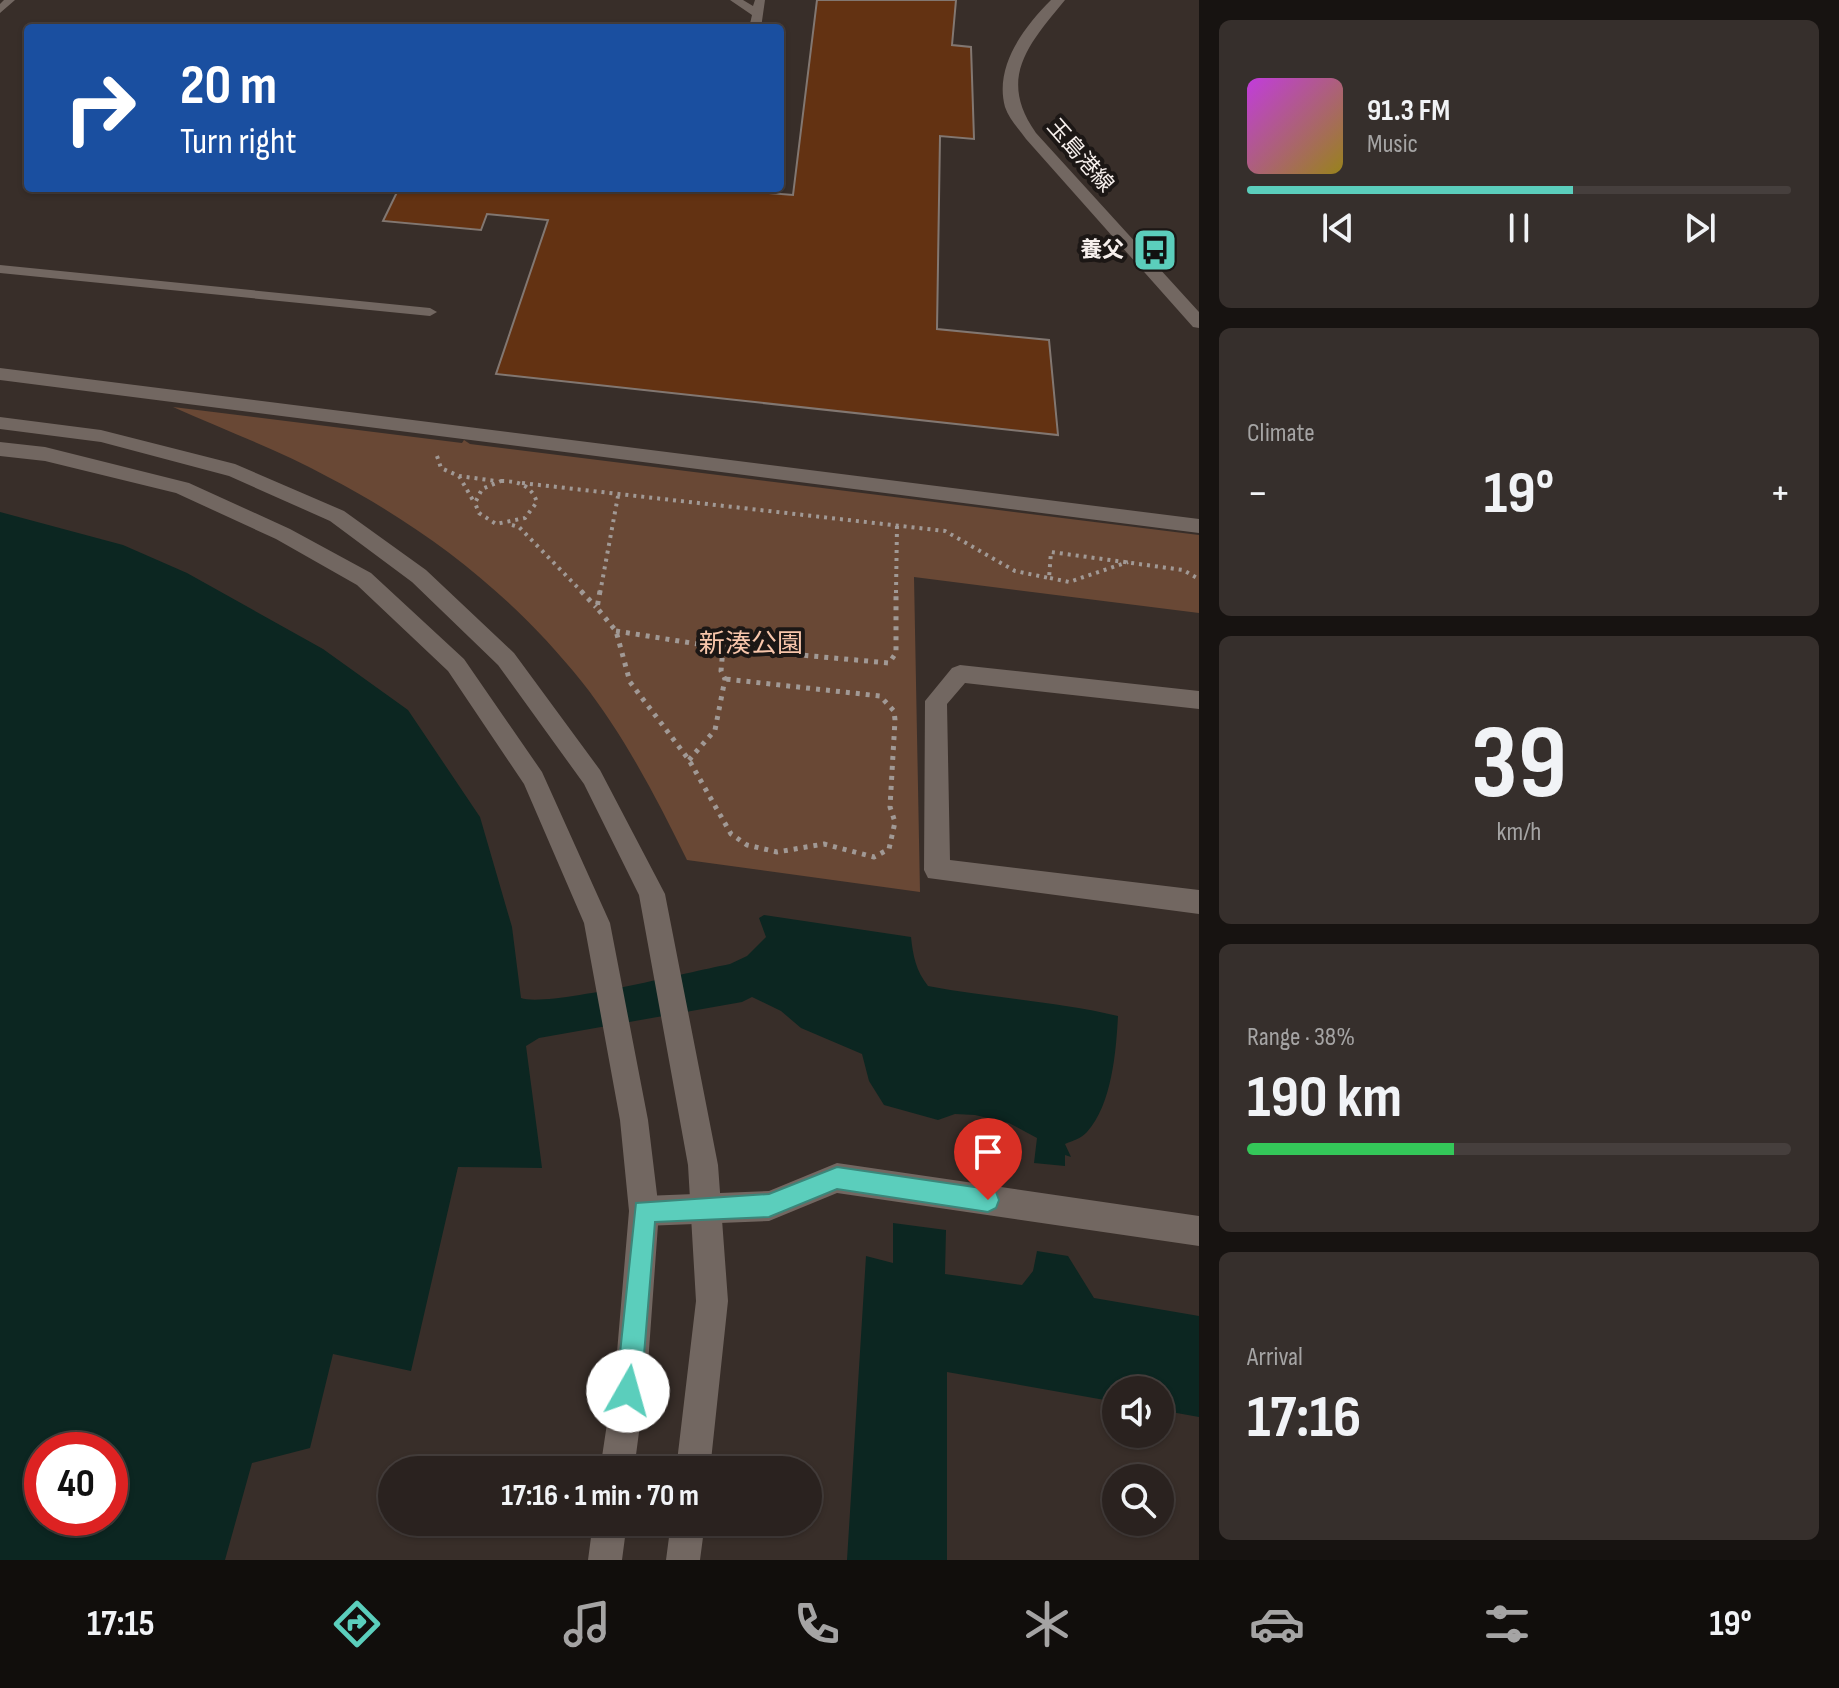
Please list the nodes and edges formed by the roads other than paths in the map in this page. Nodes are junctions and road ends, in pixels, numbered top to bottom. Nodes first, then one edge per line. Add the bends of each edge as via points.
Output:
1 (10, 0) edge
2 (735, 0) edge
3 (760, 0) edge
4 (1058, 0) edge
5 (0, 10) edge
6 (757, 13) junction
7 (756, 24) edge
8 (0, 269) edge
9 (430, 312) dead end
10 (1199, 323) edge
11 (0, 374) edge
12 (0, 423) edge
13 (0, 449) edge
14 (1199, 526) edge
15 (1199, 700) edge
16 (1199, 902) edge
17 (705, 1209) junction
18 (644, 1211) junction
19 (1199, 1231) edge
20 (619, 1456) edge
21 (695, 1456) edge
22 (608, 1536) edge
23 (686, 1536) edge
24 (605, 1560) edge
25 (683, 1560) edge

1 - 5 lane
2 - 6 lane
3 - 6 lane
4 - 10 street, 玉島港線 via 1023,40 1012,76 1012,107 1031,136
6 - 7 lane
8 - 9 lane
11 - 14 street
12 - 17 street via 101,436 235,471 337,516 419,576 506,659 592,777 652,894 703,1165
13 - 18 street via 45,454 182,488 283,534 364,579 456,665 534,779 597,923 634,1120
15 - 16 street via 960,674 936,701 936,715 937,870
17 - 18 street
17 - 19 street via 769,1206 837,1178
17 - 21 street via 712,1301
18 - 20 street
22 - 24 street
23 - 25 street

